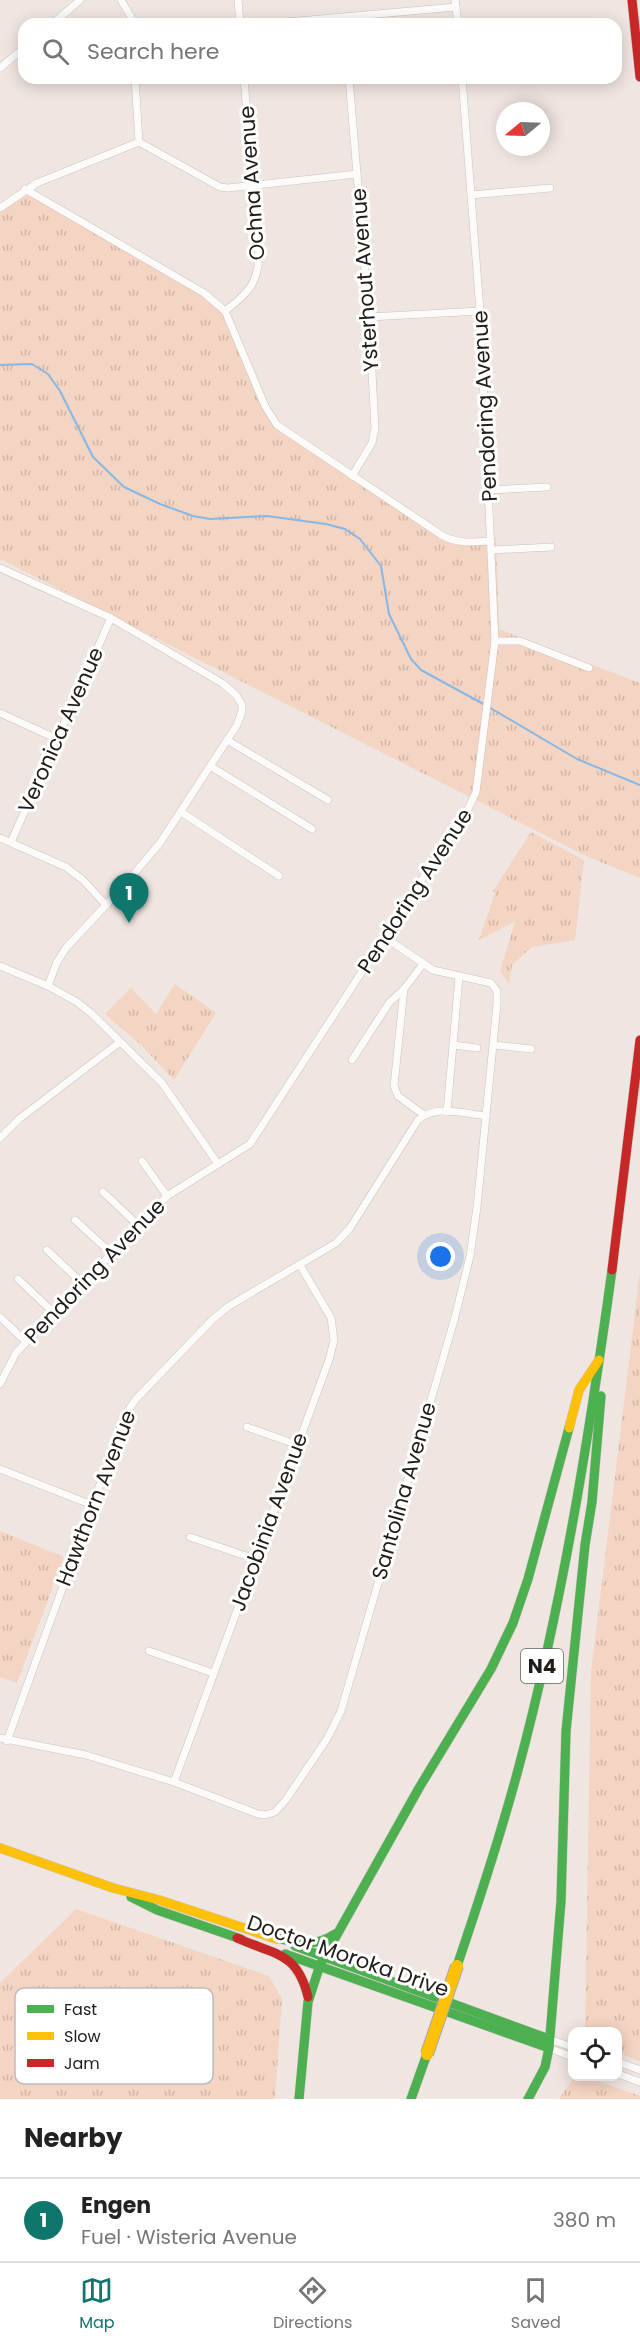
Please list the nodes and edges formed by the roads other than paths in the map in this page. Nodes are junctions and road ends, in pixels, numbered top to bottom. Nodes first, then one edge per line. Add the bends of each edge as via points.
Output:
1 (80, 0) edge
2 (121, 0) edge
3 (238, 0) edge
4 (632, 0) edge
5 (456, 3) edge
6 (59, 18) edge
7 (131, 18) edge
8 (240, 18) edge
9 (364, 18) edge
10 (457, 18) edge
11 (18, 53) edge
12 (0, 68) edge
13 (640, 77) edge
14 (135, 84) edge
15 (245, 84) edge
16 (350, 84) edge
17 (462, 84) edge
18 (139, 142) junction
19 (357, 174) junction
20 (253, 185) junction
21 (550, 188) dead end
22 (26, 189) junction
23 (471, 195) junction
24 (0, 208) edge
25 (225, 311) junction
26 (480, 311) junction
27 (369, 317) junction
28 (352, 476) junction
29 (547, 487) dead end
30 (489, 490) junction
31 (491, 541) junction
32 (551, 547) dead end
33 (491, 550) junction
34 (0, 568) edge
35 (111, 618) junction
36 (495, 641) junction
37 (589, 668) dead end
38 (0, 714) edge
39 (57, 739) junction
40 (227, 740) junction
41 (210, 766) junction
42 (328, 801) dead end
43 (181, 812) junction
44 (312, 829) dead end
45 (0, 838) edge
46 (10, 842) junction
47 (279, 876) dead end
48 (106, 905) junction
49 (386, 938) junction
50 (423, 964) junction
51 (0, 966) edge
52 (459, 977) junction
53 (48, 986) junction
54 (404, 989) junction
55 (640, 1040) edge
56 (120, 1042) junction
57 (494, 1044) junction
58 (453, 1045) junction
59 (477, 1048) dead end
60 (531, 1049) dead end
61 (352, 1060) dead end
62 (447, 1112) junction
63 (424, 1115) junction
64 (486, 1116) junction
65 (3, 1129) edge
66 (0, 1138) edge
67 (142, 1161) dead end
68 (218, 1164) junction
69 (103, 1192) dead end
70 (167, 1196) junction
71 (75, 1220) dead end
72 (138, 1225) junction
73 (47, 1250) dead end
74 (111, 1253) junction
75 (300, 1265) junction
76 (18, 1279) dead end
77 (82, 1283) junction
78 (54, 1313) junction
79 (0, 1317) edge
80 (26, 1342) junction
81 (600, 1359) junction
82 (0, 1384) edge
83 (247, 1427) dead end
84 (298, 1445) junction
85 (0, 1468) edge
86 (92, 1505) junction
87 (190, 1537) dead end
88 (255, 1559) junction
89 (149, 1651) dead end
90 (213, 1673) junction
91 (3, 1740) edge
92 (174, 1782) junction
93 (0, 1848) edge
94 (112, 1888) junction
95 (338, 1932) junction
96 (271, 1937) junction
97 (237, 1938) junction
98 (322, 1961) junction
99 (308, 2002) junction
100 (549, 2043) junction
101 (568, 2046) edge
102 (568, 2054) edge
103 (622, 2063) edge
104 (640, 2070) edge
105 (622, 2075) edge
106 (640, 2082) edge
107 (299, 2099) edge
108 (411, 2099) edge
109 (528, 2099) edge

1 - 6 street
2 - 7 street
3 - 8 street
4 - 13 main road
5 - 9 street
5 - 10 street
11 - 12 street
14 - 18 street
15 - 20 street, Ochna Avenue
16 - 19 street, Ysterhout Avenue
17 - 23 street, Pendoring Avenue
18 - 20 street via 220,187
18 - 22 street
19 - 20 street
19 - 27 street, Ysterhout Avenue
20 - 25 street, Ochna Avenue via 258,273 248,291
21 - 23 street
22 - 24 street
22 - 25 street via 204,292
23 - 26 street, Pendoring Avenue
25 - 28 street via 271,418
26 - 27 street
26 - 30 street, Pendoring Avenue
27 - 28 street, Ysterhout Avenue via 374,437
28 - 31 street via 448,538 465,543
29 - 30 street
30 - 31 street, Pendoring Avenue
31 - 33 street, Pendoring Avenue
32 - 33 street
33 - 36 street, Pendoring Avenue
34 - 35 street
35 - 39 street, Veronica Avenue
35 - 40 street via 236,695 242,705 239,721
36 - 37 street via 519,641
36 - 49 street, Pendoring Avenue via 476,792
38 - 39 street
39 - 46 street, Veronica Avenue
40 - 41 street
40 - 42 street
41 - 43 street
41 - 44 street
43 - 47 street
43 - 48 street via 145,862
45 - 46 street
46 - 48 street via 66,867
48 - 53 street via 66,948
49 - 50 street, Santolina Avenue
49 - 68 street, Pendoring Avenue via 250,1144
50 - 52 street, Santolina Avenue
50 - 54 street
51 - 53 street
52 - 57 street, Santolina Avenue via 479,979 494,986 498,996
52 - 58 street
53 - 56 street via 77,1002
54 - 61 street via 389,1003
54 - 63 street via 394,1086 398,1096
55 - 81 main road, N4
56 - 65 street
56 - 68 street via 162,1083
57 - 60 street
57 - 64 street, Santolina Avenue
58 - 59 street
58 - 62 street
62 - 63 street via 431,1111
62 - 64 street
63 - 75 street, Hawthorn Avenue via 344,1236
64 - 92 street, Santolina Avenue via 470,1257 334,1725 275,1812 265,1815 244,1811
65 - 66 street
67 - 70 street
68 - 70 street, Pendoring Avenue
69 - 72 street
70 - 72 street, Pendoring Avenue
71 - 74 street
72 - 74 street, Pendoring Avenue
73 - 77 street
74 - 77 street, Pendoring Avenue
75 - 84 street, Jacobinia Avenue via 331,1318 334,1340
75 - 86 street, Hawthorn Avenue via 213,1318 136,1399 125,1415
76 - 78 street
77 - 78 street, Pendoring Avenue
78 - 80 street, Pendoring Avenue
79 - 80 street
80 - 82 street, Pendoring Avenue via 10,1360
81 - 95 main road via 579,1390 528,1579 508,1632 491,1669
81 - 100 main road via 596,1460 566,1731 561,1901
81 - 108 main road, N4, bridge via 578,1494 531,1715 494,1856
83 - 84 street
84 - 88 street, Jacobinia Avenue
85 - 86 street
86 - 91 street, Hawthorn Avenue
87 - 88 street
88 - 90 street, Jacobinia Avenue
89 - 90 street
90 - 92 street, Jacobinia Avenue
91 - 92 street, Santolina Avenue via 86,1755
93 - 94 main road, Doctor Moroka Drive
94 - 96 main road, Doctor Moroka Drive
94 - 97 main road, Doctor Moroka Drive via 157,1910
95 - 96 main road via 327,1941 309,1946
95 - 98 main road
96 - 98 main road, Doctor Moroka Drive
97 - 98 main road, Doctor Moroka Drive
97 - 99 main road via 295,1963 306,1981
98 - 99 main road
98 - 100 main road, Doctor Moroka Drive
99 - 107 main road
100 - 101 street, Doctor Moroka Drive
100 - 102 street, Doctor Moroka Drive
100 - 109 main road via 545,2067
103 - 104 street
105 - 106 street

